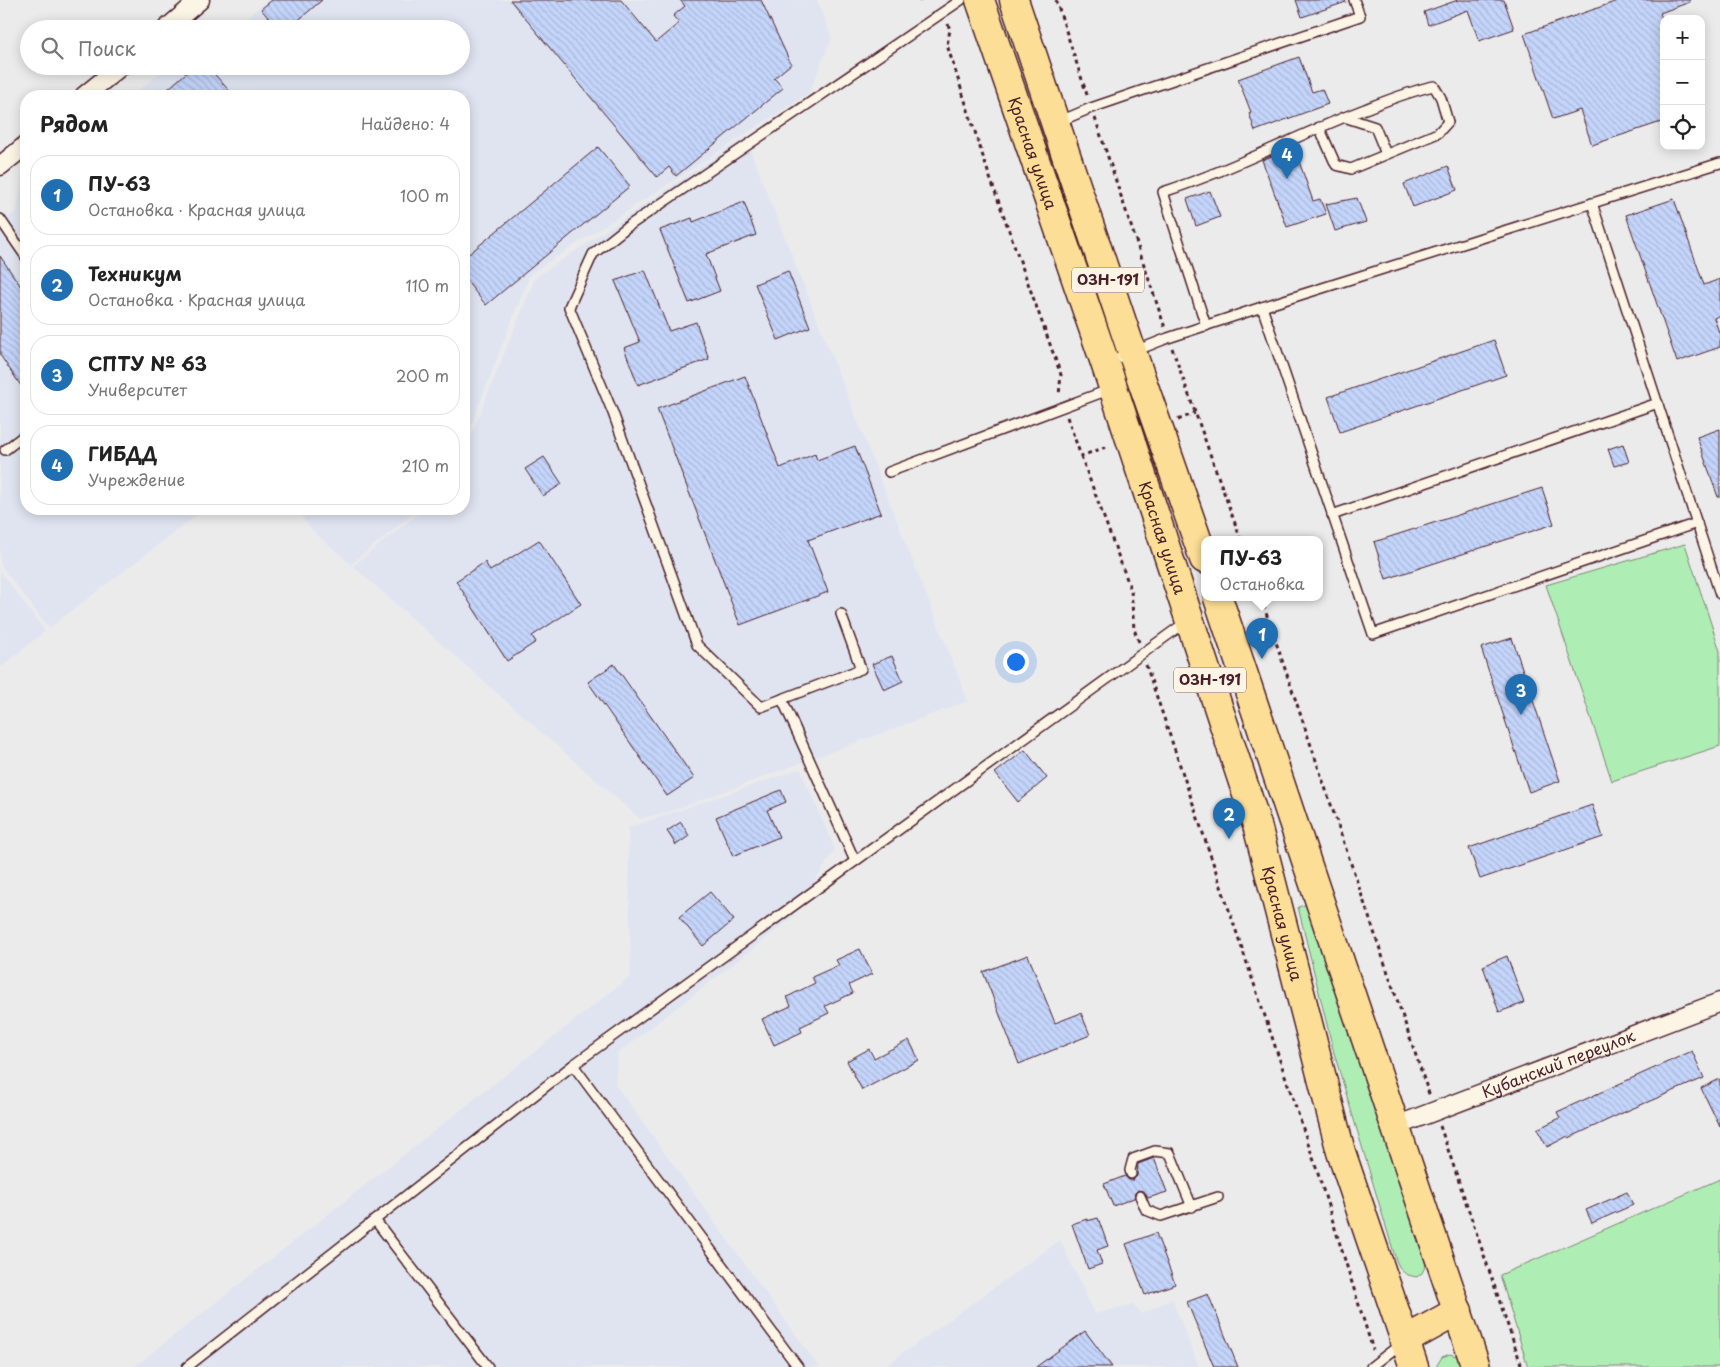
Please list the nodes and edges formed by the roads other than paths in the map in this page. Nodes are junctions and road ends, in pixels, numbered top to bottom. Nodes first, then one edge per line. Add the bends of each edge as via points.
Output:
1 (200, 0) edge
2 (961, 0) edge
3 (980, 0) edge
4 (1014, 0) edge
5 (1354, 0) edge
6 (177, 20) edge
7 (109, 75) edge
8 (91, 90) edge
9 (1344, 117) junction
10 (1056, 123) junction
11 (1319, 127) junction
12 (20, 150) edge
13 (1386, 154) junction
14 (1720, 163) edge
15 (0, 166) edge
16 (1592, 203) junction
17 (0, 219) edge
18 (20, 248) edge
19 (1262, 307) junction
20 (1206, 326) junction
21 (1132, 352) junction
22 (1109, 375) junction
23 (1658, 403) junction
24 (20, 439) edge
25 (5, 450) dead end
26 (888, 472) dead end
27 (1332, 514) junction
28 (1697, 523) junction
29 (1201, 549) edge
30 (1720, 594) edge
31 (1219, 601) edge
32 (841, 614) dead end
33 (1190, 619) junction
34 (782, 699) junction
35 (856, 861) junction
36 (1720, 1002) edge
37 (573, 1065) junction
38 (1396, 1126) junction
39 (1131, 1174) dead end
40 (1140, 1196) dead end
41 (1218, 1197) dead end
42 (1192, 1206) junction
43 (375, 1220) junction
44 (1458, 1311) junction
45 (1404, 1342) junction
46 (1374, 1365) edge
47 (187, 1367) edge
48 (488, 1367) edge
49 (798, 1367) edge
50 (1414, 1367) edge
51 (1476, 1367) edge

1 - 6 street
2 - 34 lane via 627,226 593,254 569,307 613,413 697,645 761,707
3 - 22 main road, Красная улица / 03Н-191
4 - 10 main road, Красная улица / 03Н-191
5 - 10 lane via 1360,16 1091,108
7 - 8 street
9 - 11 lane
9 - 13 lane via 1375,128
9 - 13 lane via 1434,86 1448,122 1438,134
10 - 21 main road, Красная улица / 03Н-191
11 - 13 lane via 1336,165 1351,168
11 - 20 lane via 1163,192
12 - 15 street
14 - 16 lane
16 - 19 lane
16 - 23 lane
17 - 18 lane
19 - 20 lane
19 - 27 lane
20 - 21 lane
21 - 22 lane
21 - 29 main road, Красная улица / 03Н-191
22 - 26 lane via 1063,406
22 - 33 main road, Красная улица / 03Н-191
23 - 27 lane
23 - 28 lane
24 - 25 lane
27 - 28 lane via 1373,634
28 - 30 lane
31 - 38 main road, 03Н-191
32 - 34 lane via 861,669
33 - 35 lane
33 - 45 main road, Красная улица / 03Н-191 via 1256,826 1340,1152
34 - 35 lane
35 - 37 lane
36 - 38 street, Кубанский переулок
37 - 43 lane
37 - 49 lane
38 - 44 main road, 03Н-191
39 - 42 lane via 1133,1159 1155,1151 1170,1152
40 - 42 lane via 1146,1210 1161,1216
41 - 42 lane
43 - 47 lane
43 - 48 lane
44 - 45 main road
44 - 51 main road, 03Н-191
45 - 46 lane
45 - 50 main road, Красная улица / 03Н-191

